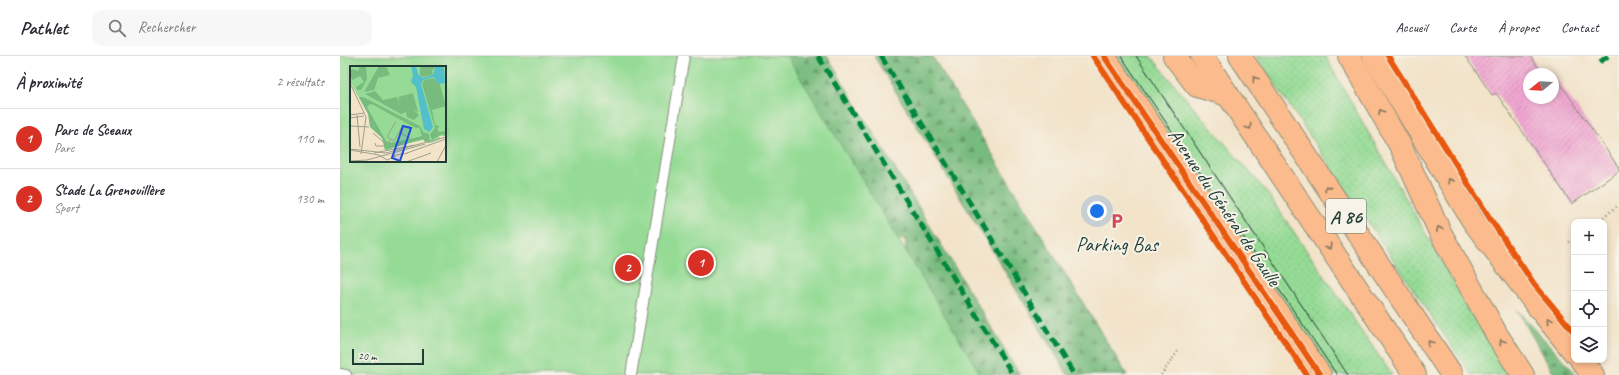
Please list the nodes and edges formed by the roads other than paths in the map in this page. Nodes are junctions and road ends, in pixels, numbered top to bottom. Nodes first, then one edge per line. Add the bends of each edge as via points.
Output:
1 (684, 56) edge
2 (1104, 56) edge
3 (1174, 56) edge
4 (1202, 56) edge
5 (1240, 56) edge
6 (1349, 56) edge
7 (1374, 56) edge
8 (1228, 95) junction
9 (1571, 348) edge
10 (1583, 363) edge
11 (340, 374) edge
12 (346, 375) edge
13 (631, 375) edge
14 (1320, 375) edge
15 (1415, 375) edge
16 (1452, 375) edge
17 (1523, 375) edge
18 (1593, 375) edge

1 - 13 lane
2 - 14 main road, Avenue du Général de Gaulle
3 - 8 main road via 1197,86
4 - 8 main road, A 86
16 -> 5 main road, A 86
17 -> 6 main road via 1497,335 1440,232 1401,147
9 -> 7 main road via 1474,221
8 -> 15 main road, A 86
10 - 18 main road
11 - 12 lane

